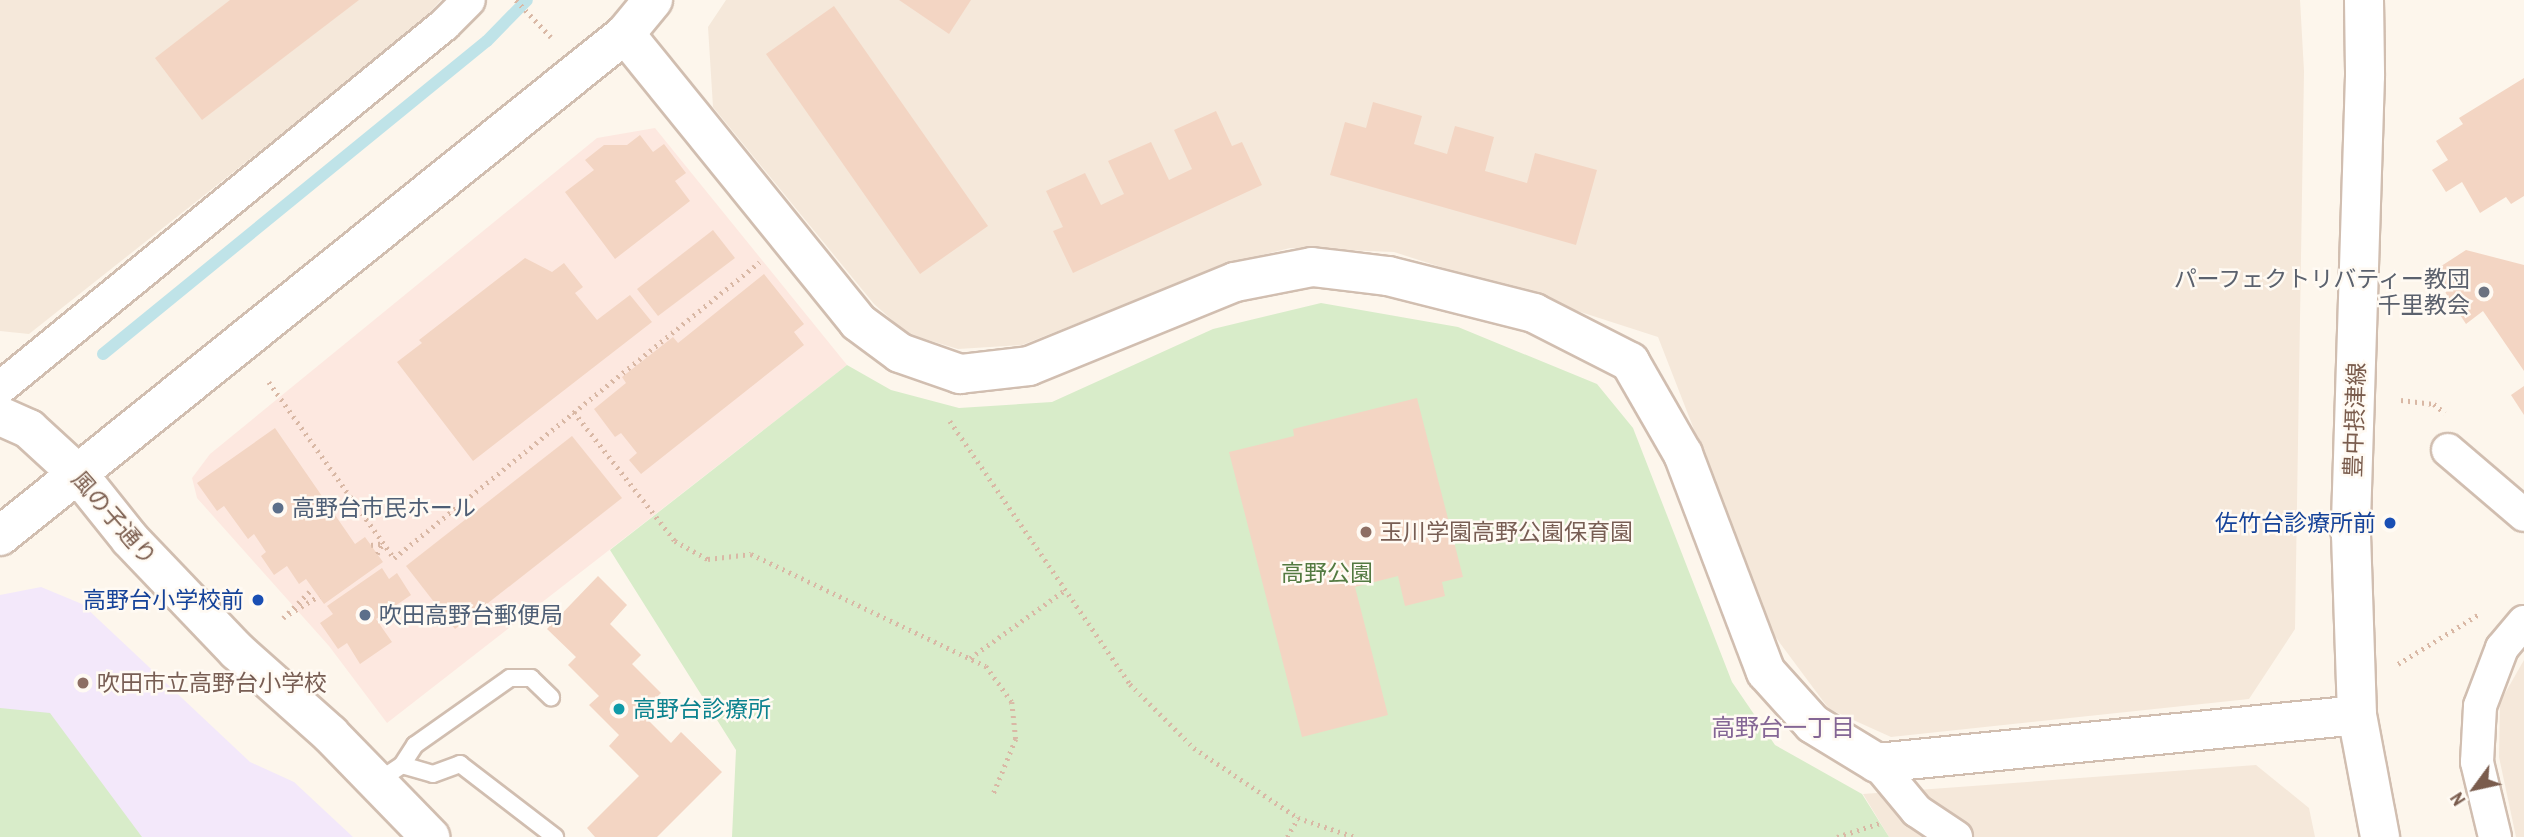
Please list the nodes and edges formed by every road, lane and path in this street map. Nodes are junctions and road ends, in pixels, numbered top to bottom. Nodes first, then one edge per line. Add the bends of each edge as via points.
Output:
1 (468, 0) edge
2 (516, 0) edge
3 (653, 0) edge
4 (2364, 0) edge
5 (625, 34) junction
6 (551, 37) dead end
7 (760, 261) dead end
8 (269, 382) dead end
9 (0, 388) edge
10 (574, 412) junction
11 (0, 416) edge
12 (950, 421) dead end
13 (2448, 450) dead end
14 (78, 474) junction
15 (2524, 515) edge
16 (0, 536) edge
17 (383, 543) junction
18 (371, 545) dead end
19 (377, 554) dead end
20 (313, 588) dead end
21 (1065, 590) junction
22 (319, 596) dead end
23 (2485, 611) dead end
24 (2524, 622) edge
25 (970, 658) junction
26 (2398, 664) dead end
27 (551, 697) dead end
28 (2357, 715) junction
29 (1877, 763) junction
30 (390, 773) junction
31 (993, 795) dead end
32 (1298, 818) junction
33 (430, 837) edge
34 (555, 837) edge
35 (1287, 837) edge
36 (1355, 837) edge
37 (1956, 837) edge
38 (2380, 837) edge
39 (2495, 837) edge

1 - 9 street via 444,25
2 - 6 path
3 - 5 street
4 - 28 street, 豊中摂津線 via 2351,534
5 - 14 street
5 - 29 street via 859,322 900,353 960,374 1029,366 1235,282 1312,267 1388,276 1534,313 1630,362 1684,454 1766,672 1813,724
7 - 10 path
8 - 17 path
10 - 17 path via 394,558
10 - 25 path via 675,541 708,559 751,554
11 - 14 street, 風の子通り via 29,429
12 - 21 path
13 - 15 street
14 - 16 street
14 - 30 street, 風の子通り via 130,539 237,651
17 - 18 path
17 - 19 path
20 - 22 path via 283,618
21 - 25 path
21 - 32 path via 1130,684 1194,748
23 - 26 path
24 - 39 street via 2502,648 2480,706 2477,762
25 - 31 path via 986,666 1012,702 1016,738
27 - 30 lane via 531,678 510,678 415,746
28 - 29 street
28 - 38 street, 豊中摂津線
29 - 37 street via 1917,811
30 - 33 street, 風の子通り
30 - 34 lane via 433,774 460,764
32 - 35 path
32 - 36 path

